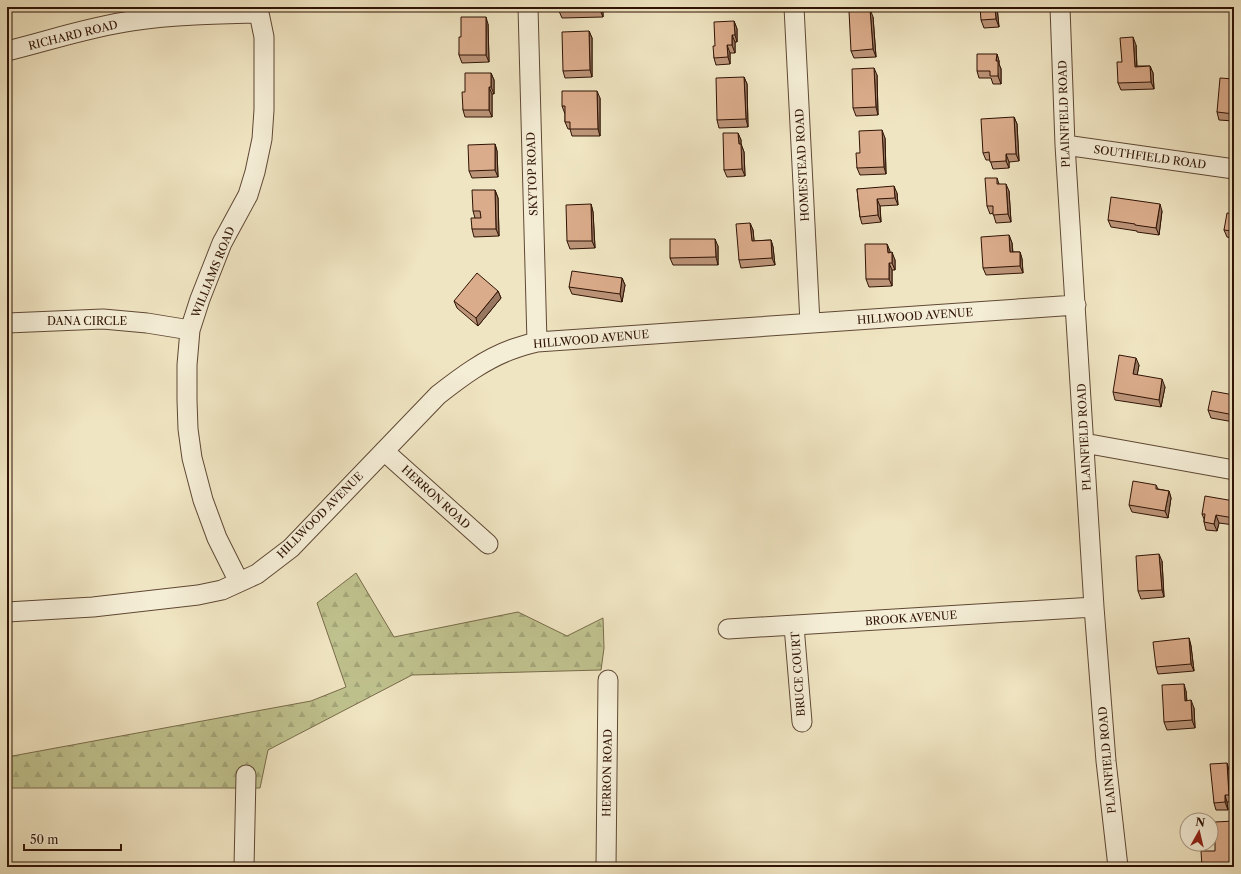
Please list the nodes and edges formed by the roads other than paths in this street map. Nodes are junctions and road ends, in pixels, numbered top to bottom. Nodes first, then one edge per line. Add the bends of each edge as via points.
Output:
1 (528, 7) edge
2 (794, 7) edge
3 (1060, 7) edge
4 (259, 10) edge
5 (7, 51) edge
6 (1065, 146) junction
7 (1234, 169) edge
8 (1076, 305) junction
9 (7, 323) edge
10 (810, 323) junction
11 (190, 330) junction
12 (537, 342) junction
13 (1084, 443) junction
14 (384, 451) junction
15 (1234, 470) edge
16 (488, 544) dead end
17 (239, 582) junction
18 (1094, 607) junction
19 (7, 612) edge
20 (794, 626) junction
21 (728, 629) dead end
22 (608, 680) dead end
23 (802, 722) dead end
24 (246, 775) dead end
25 (244, 867) edge
26 (606, 867) edge
27 (1118, 867) edge

1 - 12 street, SKYTOP ROAD
2 - 10 street, HOMESTEAD ROAD
3 - 6 street, PLAINFIELD ROAD
4 - 5 street, RICHARD ROAD via 130,21
4 - 11 street, WILLIAMS ROAD via 264,37 264,103 262,139 255,172 248,195 222,243
6 - 7 street, SOUTHFIELD ROAD
6 - 8 street, PLAINFIELD ROAD
8 - 10 street, HILLWOOD AVENUE
8 - 13 street, PLAINFIELD ROAD
9 - 11 street, DANA CIRCLE via 103,319
10 - 12 street, HILLWOOD AVENUE
11 - 17 street, WILLIAMS ROAD via 187,400 192,458 203,500 217,538
12 - 14 street, HILLWOOD AVENUE via 512,349 461,378 438,395
13 - 15 street
13 - 18 street, PLAINFIELD ROAD
14 - 16 street, HERRON ROAD
14 - 17 street, HILLWOOD AVENUE via 291,548 257,574
17 - 19 street, HILLWOOD AVENUE via 222,590 198,595 93,607
18 - 20 street, BROOK AVENUE
18 - 27 street, PLAINFIELD ROAD via 1106,761
20 - 21 street, BROOK AVENUE
20 - 23 street, BRUCE COURT
22 - 26 street, HERRON ROAD
24 - 25 street

